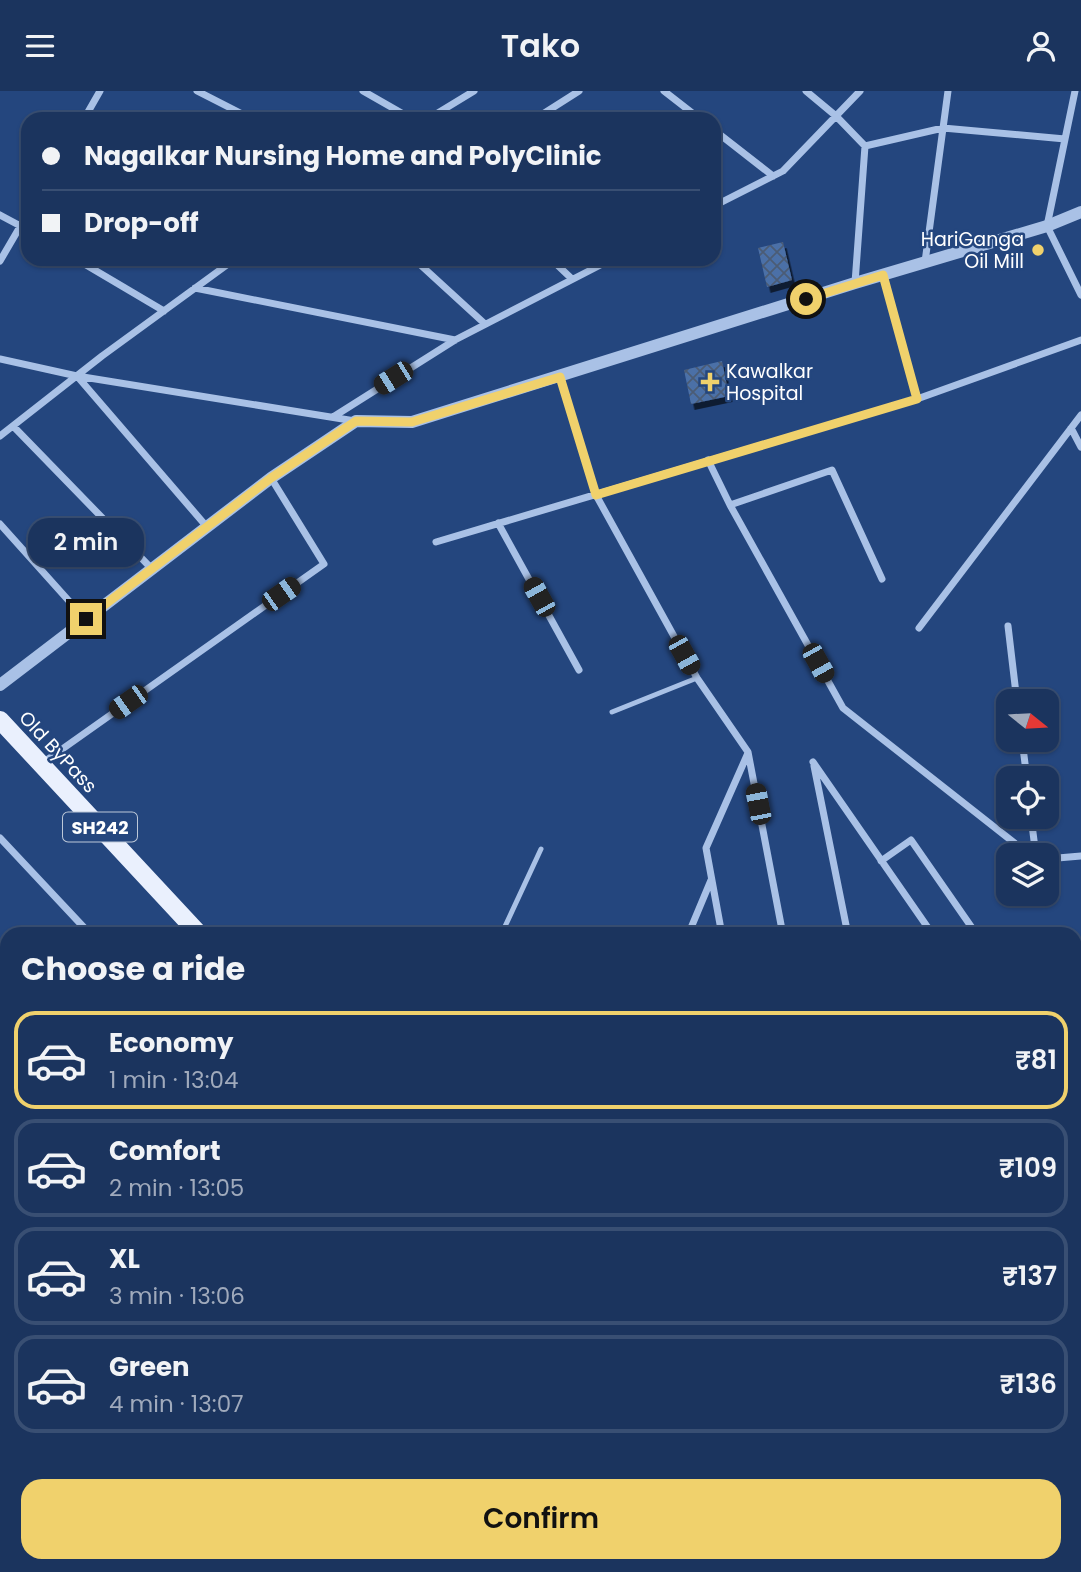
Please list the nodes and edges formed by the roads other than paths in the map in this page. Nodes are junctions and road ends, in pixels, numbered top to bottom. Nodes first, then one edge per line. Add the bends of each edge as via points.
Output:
1 (100, 91) edge
2 (197, 91) edge
3 (363, 91) edge
4 (474, 91) edge
5 (579, 91) edge
6 (664, 91) edge
7 (806, 91) edge
8 (860, 91) edge
9 (948, 91) edge
10 (1075, 91) edge
11 (87, 112) edge
12 (238, 112) edge
13 (400, 112) edge
14 (440, 112) edge
15 (546, 112) edge
16 (691, 112) edge
17 (836, 116) junction
18 (943, 128) junction
19 (721, 135) edge
20 (1065, 139) junction
21 (865, 146) junction
22 (773, 176) junction
23 (721, 203) edge
24 (1081, 212) edge
25 (0, 215) edge
26 (21, 226) edge
27 (1047, 226) junction
28 (21, 232) edge
29 (0, 261) edge
30 (925, 262) junction
31 (88, 266) edge
32 (225, 266) edge
33 (422, 266) edge
34 (558, 266) edge
35 (598, 266) edge
36 (883, 275) junction
37 (572, 279) junction
38 (855, 283) junction
39 (195, 288) junction
40 (1081, 295) edge
41 (164, 311) junction
42 (485, 324) junction
43 (455, 339) junction
44 (1081, 340) edge
45 (0, 359) edge
46 (77, 376) junction
47 (560, 377) junction
48 (917, 399) junction
49 (1081, 415) edge
50 (332, 417) junction
51 (356, 421) junction
52 (13, 426) junction
53 (1071, 428) junction
54 (0, 436) edge
55 (1081, 447) edge
56 (708, 460) junction
57 (271, 478) junction
58 (596, 495) junction
59 (730, 505) junction
60 (498, 523) junction
61 (0, 524) edge
62 (207, 527) junction
63 (436, 542) dead end
64 (152, 569) junction
65 (882, 579) dead end
66 (86, 619) junction
67 (1008, 626) dead end
68 (919, 628) dead end
69 (579, 670) dead end
70 (697, 678) junction
71 (0, 685) edge
72 (1015, 689) edge
73 (612, 712) dead end
74 (0, 720) edge
75 (748, 752) junction
76 (41, 764) junction
77 (0, 838) edge
78 (1017, 843) edge
79 (541, 849) dead end
80 (1081, 856) edge
81 (1059, 858) edge
82 (881, 860) junction
83 (712, 878) junction
84 (83, 927) edge
85 (193, 927) edge
86 (505, 927) edge
87 (691, 927) edge
88 (721, 927) edge
89 (781, 927) edge
90 (846, 927) edge
91 (927, 927) edge
92 (971, 927) edge

1 - 11 street
2 - 12 street
3 - 13 street
4 - 14 street
5 - 15 street
6 - 16 street
7 - 17 street
8 - 17 street
9 - 18 street
10 - 20 street
17 - 21 street
17 - 22 street
18 - 20 street
18 - 21 street
18 - 30 street
19 - 22 street
20 - 27 street
21 - 38 street
22 - 23 street
24 - 27 street
25 - 26 street
27 - 30 street
27 - 40 street
28 - 29 street
30 - 36 street
31 - 41 street
32 - 39 street
33 - 42 street
34 - 37 street
35 - 37 street
36 - 38 street
36 - 48 street
37 - 42 street
38 - 47 street
39 - 41 street
39 - 43 street
41 - 46 street
42 - 43 street
43 - 50 street
44 - 48 street
45 - 46 street
46 - 50 street
46 - 52 street
46 - 62 street
47 - 51 street via 412,422
47 - 58 street
48 - 56 street
49 - 53 street
50 - 51 street
51 - 57 street
52 - 54 street
52 - 64 street
53 - 55 street
53 - 68 street
56 - 58 street
56 - 59 street
57 - 62 street
57 - 76 street via 324,563
58 - 60 street
58 - 70 street
59 - 65 street via 832,470
59 - 78 street via 843,708
60 - 63 street
60 - 69 street
61 - 66 street
62 - 64 street
64 - 66 street
66 - 71 street
67 - 72 street
70 - 73 lane
70 - 75 street
74 - 76 main road, Old ByPass / SH242
75 - 83 street via 706,848
75 - 89 street
76 - 85 main road, Old ByPass / SH242
77 - 84 street
79 - 86 lane
80 - 81 street
82 - 90 street via 813,762
82 - 91 street
82 - 92 street via 911,840
83 - 87 street
83 - 88 street

